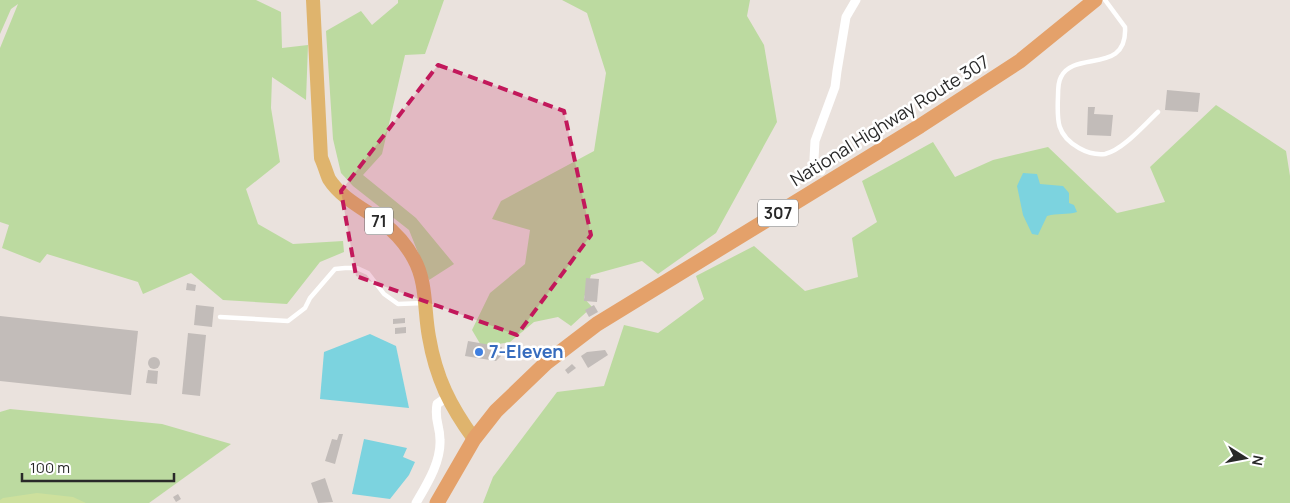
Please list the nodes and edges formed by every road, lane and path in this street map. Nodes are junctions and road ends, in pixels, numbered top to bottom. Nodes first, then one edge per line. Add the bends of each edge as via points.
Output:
1 (313, 0) edge
2 (856, 0) edge
3 (1095, 0) edge
4 (1105, 0) edge
5 (1158, 112) dead end
6 (821, 171) dead end
7 (425, 303) junction
8 (220, 317) dead end
9 (447, 397) junction
10 (474, 439) junction
11 (416, 503) edge
12 (437, 503) edge

1 - 7 main road, 71 via 321,158 330,179 341,192 400,238 423,281
2 - 6 street via 846,18 836,87 816,141 814,159
3 - 10 highway, National Highway Route 307 / 307 via 1020,61 597,324 546,363 496,411
4 - 5 lane via 1125,26 1124,44 1109,57 1067,68 1058,86 1059,126 1065,137 1077,147 1090,153 1104,154 1118,148
7 - 8 lane via 398,304 384,294 368,273 357,268 345,268 335,269 305,308 288,321
7 - 9 main road, 71 via 437,375
9 - 10 main road, 71
9 - 11 street via 437,404 435,415 440,439 438,455 430,479
10 - 12 highway, National Highway Route 307 / 307

